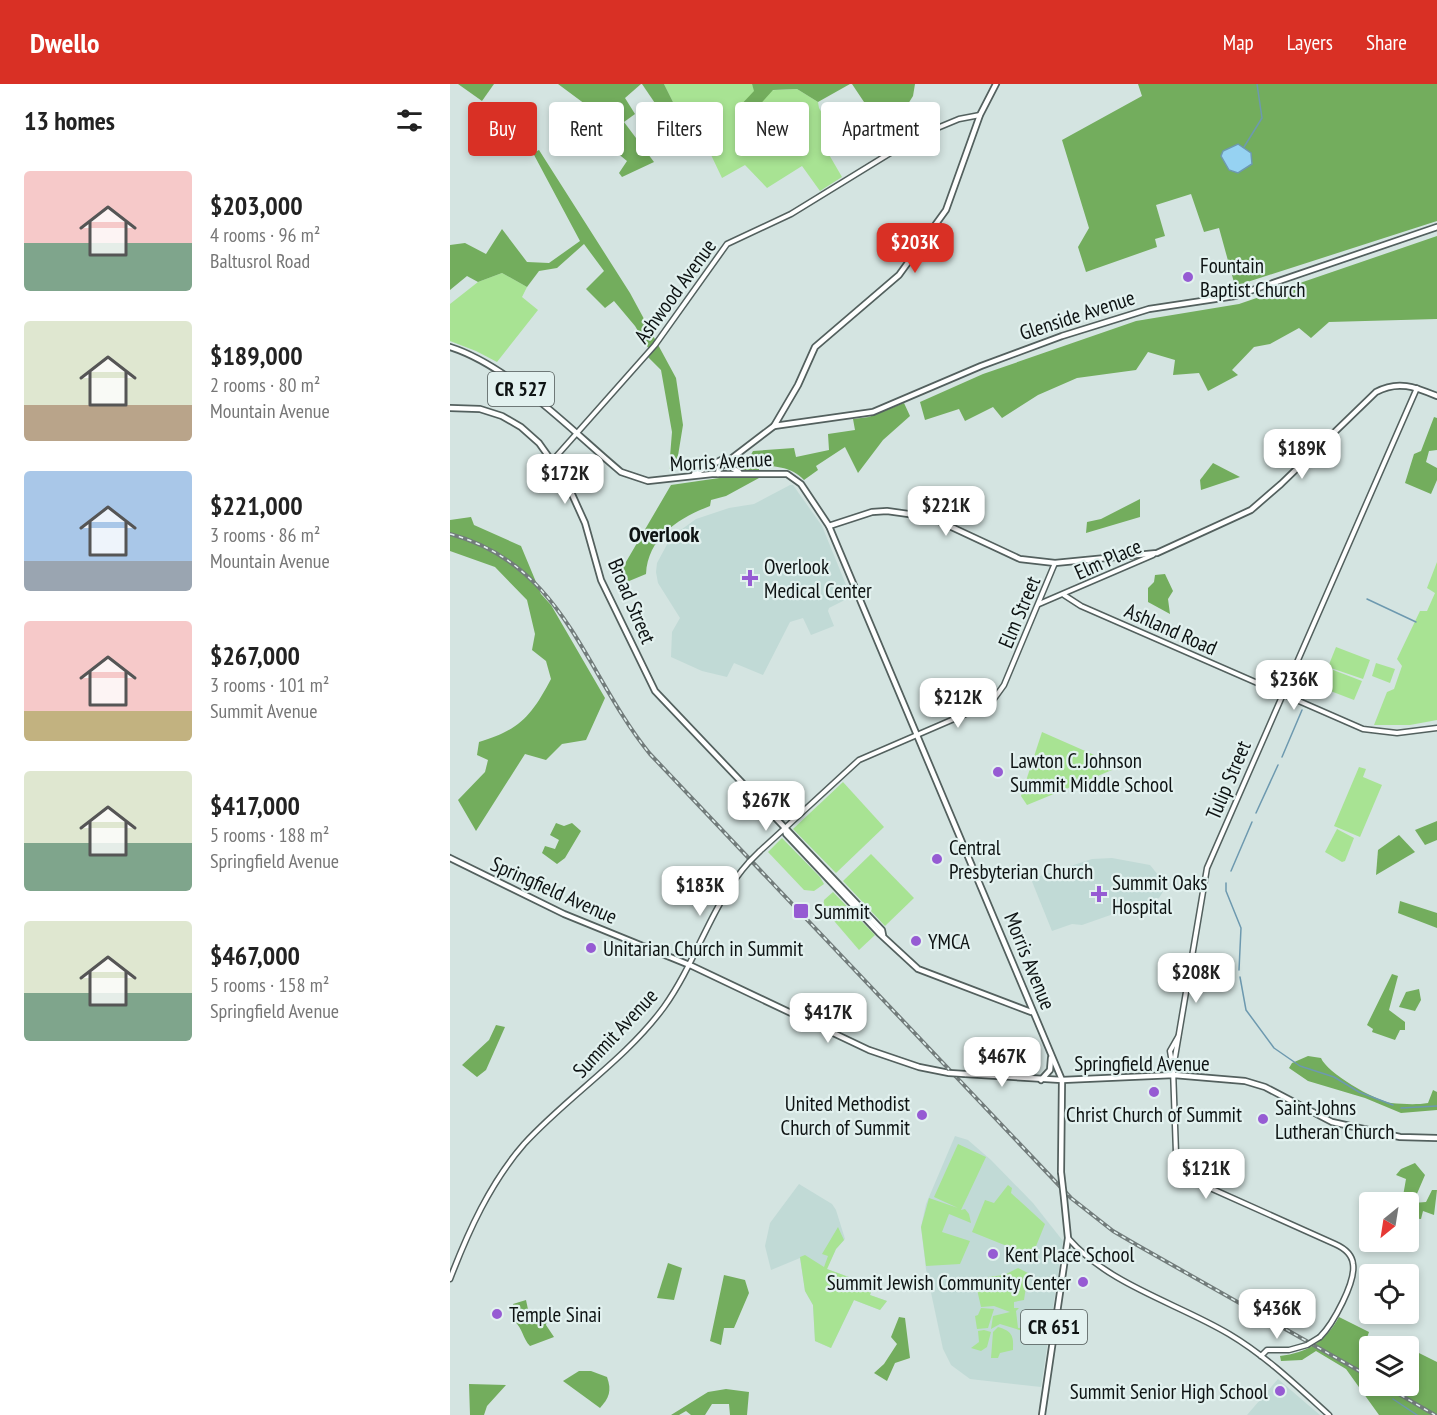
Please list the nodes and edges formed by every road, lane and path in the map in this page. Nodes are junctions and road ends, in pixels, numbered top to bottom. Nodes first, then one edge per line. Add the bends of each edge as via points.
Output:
1 (996, 84) edge
2 (980, 115) junction
3 (1437, 227) edge
4 (450, 347) edge
5 (1417, 388) junction
6 (1437, 396) edge
7 (450, 408) edge
8 (774, 426) junction
9 (576, 435) junction
10 (553, 460) junction
11 (724, 461) junction
12 (741, 473) junction
13 (715, 474) junction
14 (693, 475) junction
15 (830, 526) junction
16 (1157, 553) junction
17 (1055, 563) junction
18 (1064, 595) junction
19 (1039, 605) junction
20 (1282, 694) junction
21 (991, 703) joint
22 (1437, 728) edge
23 (916, 736) junction
24 (785, 829) junction
25 (450, 858) edge
26 (687, 964) junction
27 (1032, 1012) junction
28 (1181, 1032) junction
29 (1051, 1055) junction
30 (1173, 1068) junction
31 (1174, 1075) junction
32 (1041, 1080) junction
33 (1062, 1080) junction
34 (1437, 1138) edge
35 (1068, 1238) junction
36 (450, 1279) edge
37 (1261, 1356) junction
38 (1042, 1415) edge
39 (1329, 1415) edge

1 - 2 main road
2 - 8 main road via 946,210 899,275 814,347
2 - 9 street, Ashwood Avenue via 918,136 791,214 727,244 655,345
3 - 8 main road, Glenside Avenue via 1235,296 1149,309 1062,336 873,412
4 - 9 main road, Morris Avenue / CR 527 via 497,370
5 - 6 main road
5 - 16 main road via 1397,385 1376,392 1251,510
5 - 20 street, Tulip Street
7 - 10 main road, Broad Street via 480,409 513,421 534,437
8 - 11 main road, Glenside Avenue
9 - 10 street, Ashwood Avenue
9 - 14 main road, Morris Avenue / CR 527 via 635,479 648,482
10 - 24 main road, Broad Street via 585,523 601,580 655,691
11 - 12 main road
11 - 13 main road, Glenside Avenue
11 - 14 main road
12 - 13 main road, Morris Avenue
12 - 15 main road, Morris Avenue via 782,473 792,477
13 - 14 main road, Morris Avenue / CR 527
15 - 17 main road via 878,511 923,516 1011,556
15 - 23 main road, Morris Avenue
16 - 17 main road
16 - 18 street, Elm Place
17 - 19 street, Elm Street
18 - 19 street, Elm Place
18 - 20 street, Ashland Road
19 - 21 street, Elm Street via 1004,685
20 - 22 street, Ashland Road via 1367,730 1397,733
20 - 28 street, Tulip Street via 1207,868
21 - 23 street, Summit Avenue
23 - 24 street, Summit Avenue via 859,760
23 - 27 main road, Morris Avenue
24 - 26 street, Summit Avenue, bridge via 729,886
24 - 27 main road, Broad Street via 883,935 925,973
25 - 26 main road, Springfield Avenue via 572,918
26 - 32 main road, Springfield Avenue, bridge via 869,1050 915,1066 949,1073
26 - 36 street, Summit Avenue via 650,1024 519,1151 473,1221
27 - 29 main road, Morris Avenue
28 - 30 street, Tulip Street
28 - 30 street, Tulip Street via 1170,1051
29 - 32 main road via 1051,1067
29 - 33 main road, Morris Avenue
30 - 31 street, Tulip Street
31 - 33 main road, Springfield Avenue
31 - 34 main road, Springfield Avenue via 1260,1084 1332,1122 1400,1137
31 - 37 street, Tulip Street, bridge via 1176,1153 1190,1179 1342,1247 1352,1260 1353,1276 1333,1321 1320,1337 1289,1350 1267,1350
32 - 33 main road, Springfield Avenue
33 - 35 main road, Morris Avenue / CR 651, bridge via 1061,1172
35 - 37 street via 1113,1273 1229,1334
35 - 38 main road, Morris Avenue / CR 651
37 - 39 street

